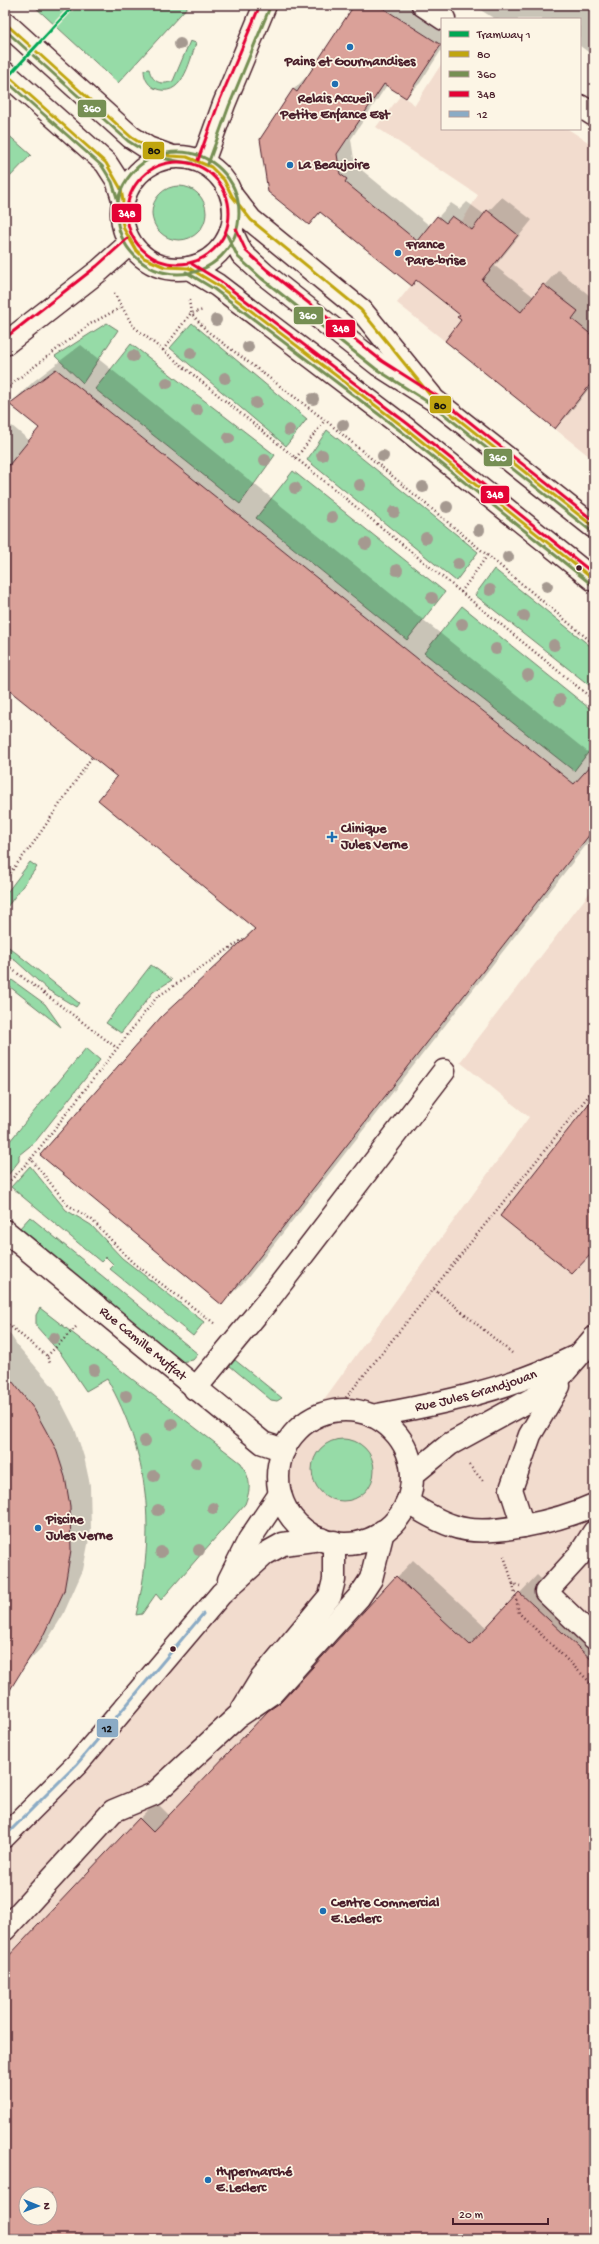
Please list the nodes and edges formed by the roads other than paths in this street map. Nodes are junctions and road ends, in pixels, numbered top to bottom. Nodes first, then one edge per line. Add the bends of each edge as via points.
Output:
1 (265, 5) edge
2 (423, 5) edge
3 (442, 18) edge
4 (5, 23) edge
5 (5, 73) edge
6 (581, 107) edge
7 (594, 115) edge
8 (170, 156) junction
9 (203, 162) junction
10 (232, 196) junction
11 (123, 199) junction
12 (231, 231) junction
13 (130, 243) junction
14 (189, 268) junction
15 (5, 344) edge
16 (434, 400) junction
17 (594, 527) edge
18 (594, 580) edge
19 (444, 1071) dead end
20 (5, 1231) edge
21 (594, 1338) edge
22 (577, 1355) junction
23 (195, 1389) junction
24 (372, 1416) junction
25 (284, 1450) junction
26 (412, 1475) junction
27 (280, 1494) junction
28 (407, 1502) junction
29 (594, 1505) edge
30 (523, 1526) junction
31 (383, 1531) junction
32 (594, 1532) edge
33 (328, 1541) junction
34 (221, 1594) junction
35 (594, 1638) edge
36 (238, 1717) junction
37 (5, 1836) edge
38 (5, 1930) edge

1 - 9 street
2 - 3 street
4 - 8 street via 131,137 148,148
5 - 11 street via 106,163 117,180
6 - 7 street
8 - 9 street via 187,157
8 - 11 street via 154,161 140,171 129,184
9 - 10 street via 218,173
10 - 12 street via 234,214
10 - 16 street via 251,220 361,310
11 - 13 street via 121,217
12 - 14 street via 225,244 215,255
12 - 16 street via 242,254 264,274 379,365
13 - 14 street via 139,254 156,265 169,269
13 - 15 street via 100,270
14 - 18 street via 217,285 405,428
16 - 17 street
19 - 23 street via 266,1303
20 - 23 street, Rue Camille Muffat
21 - 22 street, Rue Jules Grandjouan
22 - 24 street, Rue Jules Grandjouan via 517,1381 436,1404
22 - 26 street, Rue Jules Grandjouan via 554,1384 536,1397 450,1444
22 - 30 street via 530,1435 518,1466 511,1489
23 - 25 street, Rue Camille Muffat via 263,1443
24 - 25 street via 350,1410 321,1414 297,1429
24 - 26 street via 393,1430 403,1443 410,1459
25 - 27 street via 279,1468
26 - 28 street
27 - 33 street via 285,1506 300,1526
27 - 34 street via 249,1540
28 - 30 street via 453,1526 470,1530
28 - 31 street via 397,1518
29 - 30 street via 576,1513
31 - 33 street via 360,1542
31 - 36 street via 371,1579 359,1597 272,1693
32 - 35 street via 578,1557 546,1592
33 - 34 street via 283,1544 264,1554
33 - 36 street via 334,1580 330,1596 261,1679
34 - 37 street via 77,1764
36 - 38 street via 154,1794 113,1811

